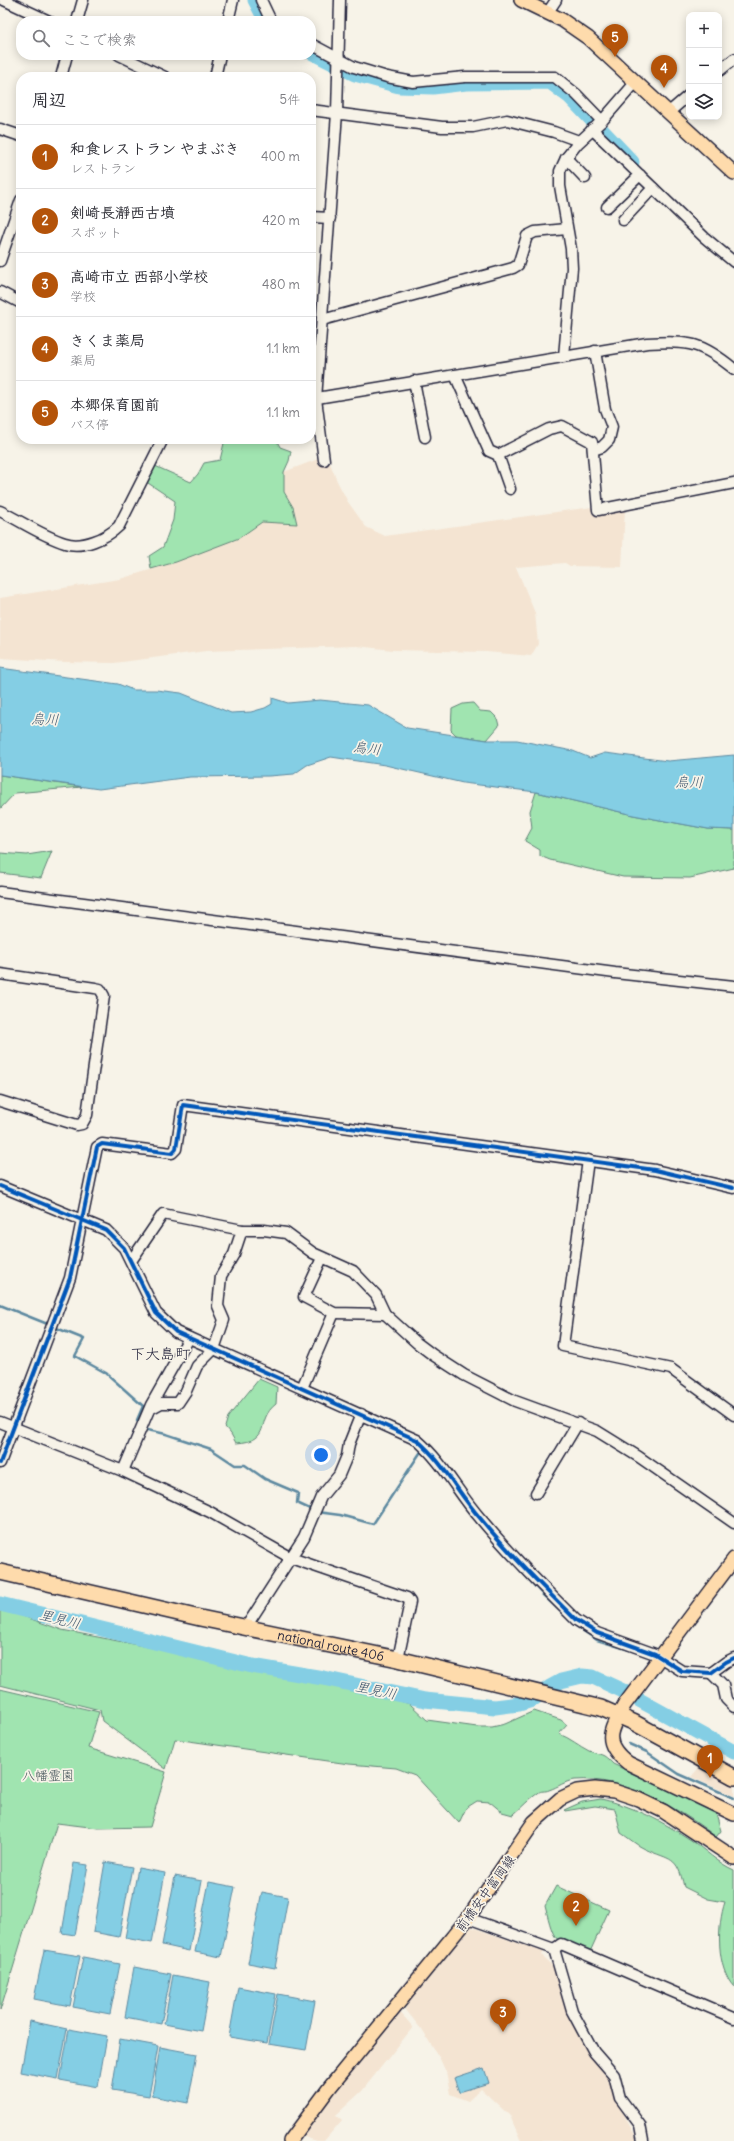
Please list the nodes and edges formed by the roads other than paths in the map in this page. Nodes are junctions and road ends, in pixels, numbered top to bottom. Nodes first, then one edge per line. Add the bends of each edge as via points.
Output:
1 (4, 0) edge
2 (83, 0) edge
3 (233, 0) edge
4 (261, 0) edge
5 (340, 0) edge
6 (521, 0) edge
7 (556, 0) edge
8 (548, 12) junction
9 (38, 16) edge
10 (78, 16) edge
11 (229, 16) edge
12 (269, 16) edge
13 (316, 46) edge
14 (340, 58) junction
15 (734, 59) edge
16 (66, 60) edge
17 (129, 60) edge
18 (219, 60) edge
19 (722, 69) edge
20 (62, 72) edge
21 (155, 72) edge
22 (216, 72) edge
23 (636, 83) junction
24 (686, 98) edge
25 (316, 111) edge
26 (337, 113) junction
27 (668, 113) junction
28 (597, 125) junction
29 (0, 129) edge
30 (16, 134) edge
31 (579, 141) junction
32 (566, 158) junction
33 (734, 173) edge
34 (640, 175) junction
35 (585, 178) dead end
36 (653, 188) junction
37 (607, 207) dead end
38 (16, 215) edge
39 (316, 217) edge
40 (330, 218) junction
41 (623, 220) dead end
42 (567, 229) junction
43 (0, 261) edge
44 (734, 262) edge
45 (0, 292) edge
46 (16, 300) edge
47 (322, 320) junction
48 (595, 351) junction
49 (564, 356) junction
50 (734, 369) edge
51 (316, 373) edge
52 (455, 375) junction
53 (414, 381) junction
54 (316, 398) edge
55 (316, 416) edge
56 (425, 437) dead end
57 (160, 444) edge
58 (593, 450) junction
59 (498, 455) junction
60 (324, 460) dead end
61 (734, 483) edge
62 (510, 489) dead end
63 (0, 511) edge
64 (0, 892) edge
65 (0, 974) edge
66 (734, 986) edge
67 (0, 1101) edge
68 (588, 1160) junction
69 (0, 1186) edge
70 (733, 1188) dead end
71 (82, 1220) junction
72 (242, 1230) junction
73 (322, 1258) junction
74 (131, 1261) junction
75 (334, 1313) junction
76 (385, 1314) junction
77 (189, 1338) junction
78 (214, 1349) junction
79 (302, 1388) junction
80 (150, 1409) junction
81 (361, 1414) junction
82 (734, 1415) edge
83 (0, 1422) edge
84 (578, 1423) junction
85 (14, 1428) junction
86 (0, 1462) edge
87 (123, 1471) junction
88 (536, 1493) dead end
89 (734, 1523) edge
90 (291, 1558) junction
91 (734, 1560) edge
92 (0, 1572) edge
93 (246, 1627) junction
94 (660, 1658) junction
95 (734, 1658) edge
96 (398, 1659) junction
97 (712, 1673) junction
98 (734, 1706) edge
99 (623, 1708) junction
100 (734, 1778) edge
101 (734, 1814) edge
102 (734, 1858) edge
103 (468, 1918) junction
104 (554, 1949) junction
105 (734, 2018) edge
106 (290, 2141) edge
107 (643, 2141) edge

1 - 9 street
2 - 10 street
3 - 11 street
4 - 12 street
5 - 14 street
6 - 8 main road
7 - 8 street
8 - 23 main road via 588,38
13 - 14 street
14 - 26 street
14 - 28 street via 354,67 413,82 465,77 554,77 576,94
15 - 19 street
16 - 20 street
17 - 21 street
18 - 22 street
23 - 27 main road
23 - 28 street
24 - 27 street
25 - 26 street
26 - 31 street via 442,127 472,127 507,120
26 - 40 street
27 - 33 main road
28 - 31 street
28 - 34 street
29 - 30 street
31 - 32 street
32 - 35 street
32 - 42 street via 559,176
34 - 36 street
34 - 37 street
36 - 41 street
36 - 44 street
38 - 43 street
39 - 40 street
40 - 47 street
42 - 47 street via 535,232 527,236 518,265 513,268
42 - 49 street via 572,268
45 - 46 street
47 - 51 street
48 - 49 street
48 - 50 street via 648,343 690,344 701,346
48 - 58 street via 605,409 612,427 609,440 602,447
49 - 52 street
52 - 53 street
52 - 59 street via 489,451
53 - 54 street
53 - 56 street
55 - 60 street
57 - 63 street via 119,526 111,534 87,542 66,544
58 - 59 street via 592,442 562,426 549,429
58 - 61 street via 598,510
59 - 62 street
64 - 66 street via 608,972
65 - 67 street via 100,989 104,996 87,1115 82,1124 77,1125
68 - 70 street via 655,1170
68 - 71 street via 183,1105 176,1149 172,1153 102,1144 97,1147
68 - 82 street via 563,1346 671,1369
69 - 71 street
71 - 74 street via 106,1230 120,1244
71 - 85 street via 70,1278
72 - 73 street via 286,1233
72 - 74 street via 163,1214
72 - 78 street via 234,1254 221,1276 218,1306 224,1320
73 - 75 street via 304,1297
73 - 76 street via 344,1266 364,1280 376,1295
74 - 77 street via 156,1314 176,1332
75 - 76 street
75 - 79 street
76 - 84 street via 417,1343 470,1378 515,1401
77 - 78 street
77 - 80 street
78 - 79 street
78 - 80 street via 197,1366 178,1403 162,1403
79 - 81 street
80 - 87 street
81 - 90 street via 339,1475 321,1497 307,1532
81 - 94 street via 417,1440 435,1456 479,1517 576,1620 596,1633
83 - 85 street
84 - 88 street
84 - 89 street via 638,1457
85 - 86 street
85 - 87 street
87 - 90 street via 210,1512
90 - 93 street
90 - 96 street via 410,1600
91 - 94 main road
92 - 93 highway, national route 406
93 - 96 highway, national route 406
94 - 97 street via 682,1671
94 - 99 main road
95 - 97 street
96 - 99 highway, national route 406 via 601,1708
97 - 98 street via 723,1684 726,1699
99 - 100 highway
99 - 101 main road via 611,1735 611,1744 616,1753 628,1763
102 - 103 main road, 前橋安中富岡線 via 668,1815 638,1799 614,1790 577,1790 560,1798 534,1822
103 - 104 street
103 - 106 main road, 前橋安中富岡線 via 335,2081
104 - 105 street via 561,1944
104 - 107 street via 572,2011 594,2052 614,2075 620,2098 640,2125

